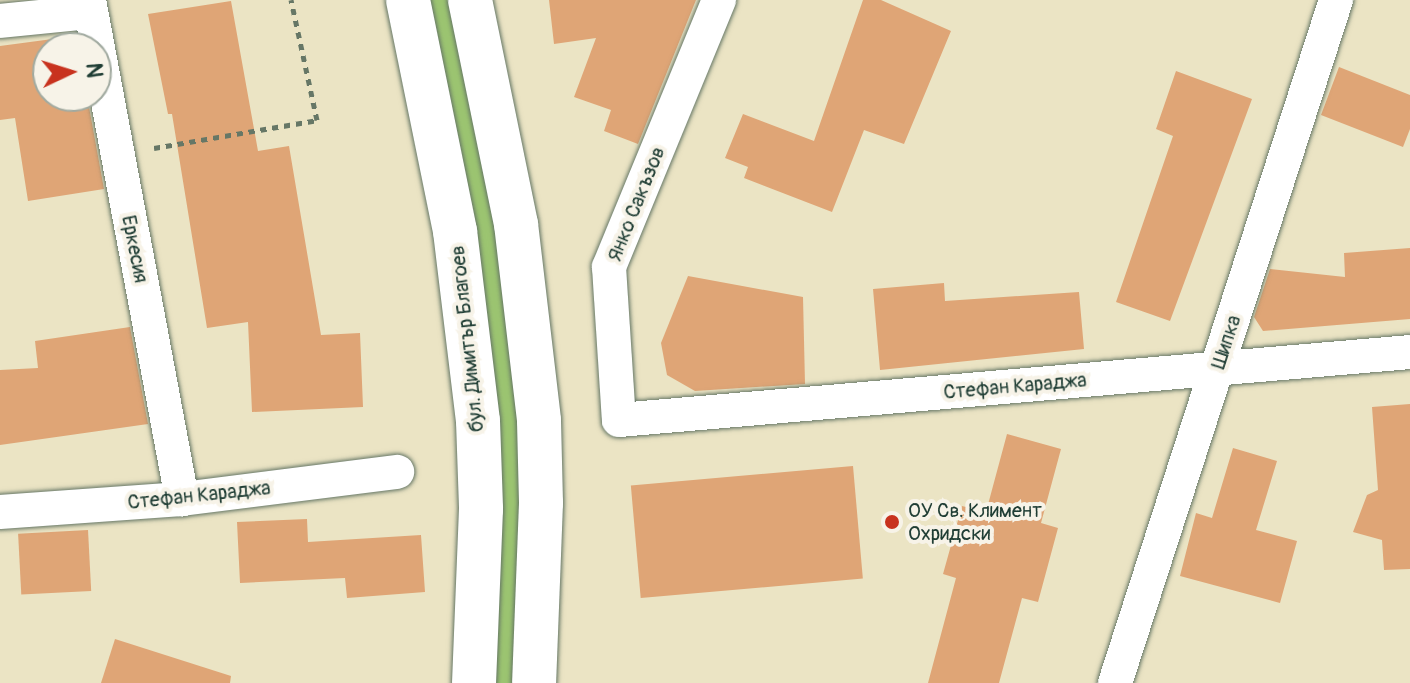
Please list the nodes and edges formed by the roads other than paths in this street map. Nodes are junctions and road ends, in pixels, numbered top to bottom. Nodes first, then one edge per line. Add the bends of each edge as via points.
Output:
1 (408, 0) edge
2 (470, 0) edge
3 (719, 0) edge
4 (1336, 0) edge
5 (89, 6) edge
6 (0, 21) edge
7 (1410, 352) edge
8 (1217, 369) junction
9 (619, 420) joint
10 (397, 472) dead end
11 (182, 499) junction
12 (0, 512) edge
13 (474, 683) edge
14 (534, 683) edge
15 (1115, 683) edge

1 - 13 main road, бул. Димитър Благоев via 455,231 478,421 481,509
2 - 14 main road via 516,224 539,421
3 - 9 street, Янко Сакъзов via 609,267
4 - 8 street, Шипка
5 - 6 street
5 - 11 street, Еркесия
7 - 8 street, Стефан Караджа
8 - 9 street, Стефан Караджа
8 - 15 street, Шипка
10 - 11 street, Стефан Караджа
11 - 12 street, Стефан Караджа

